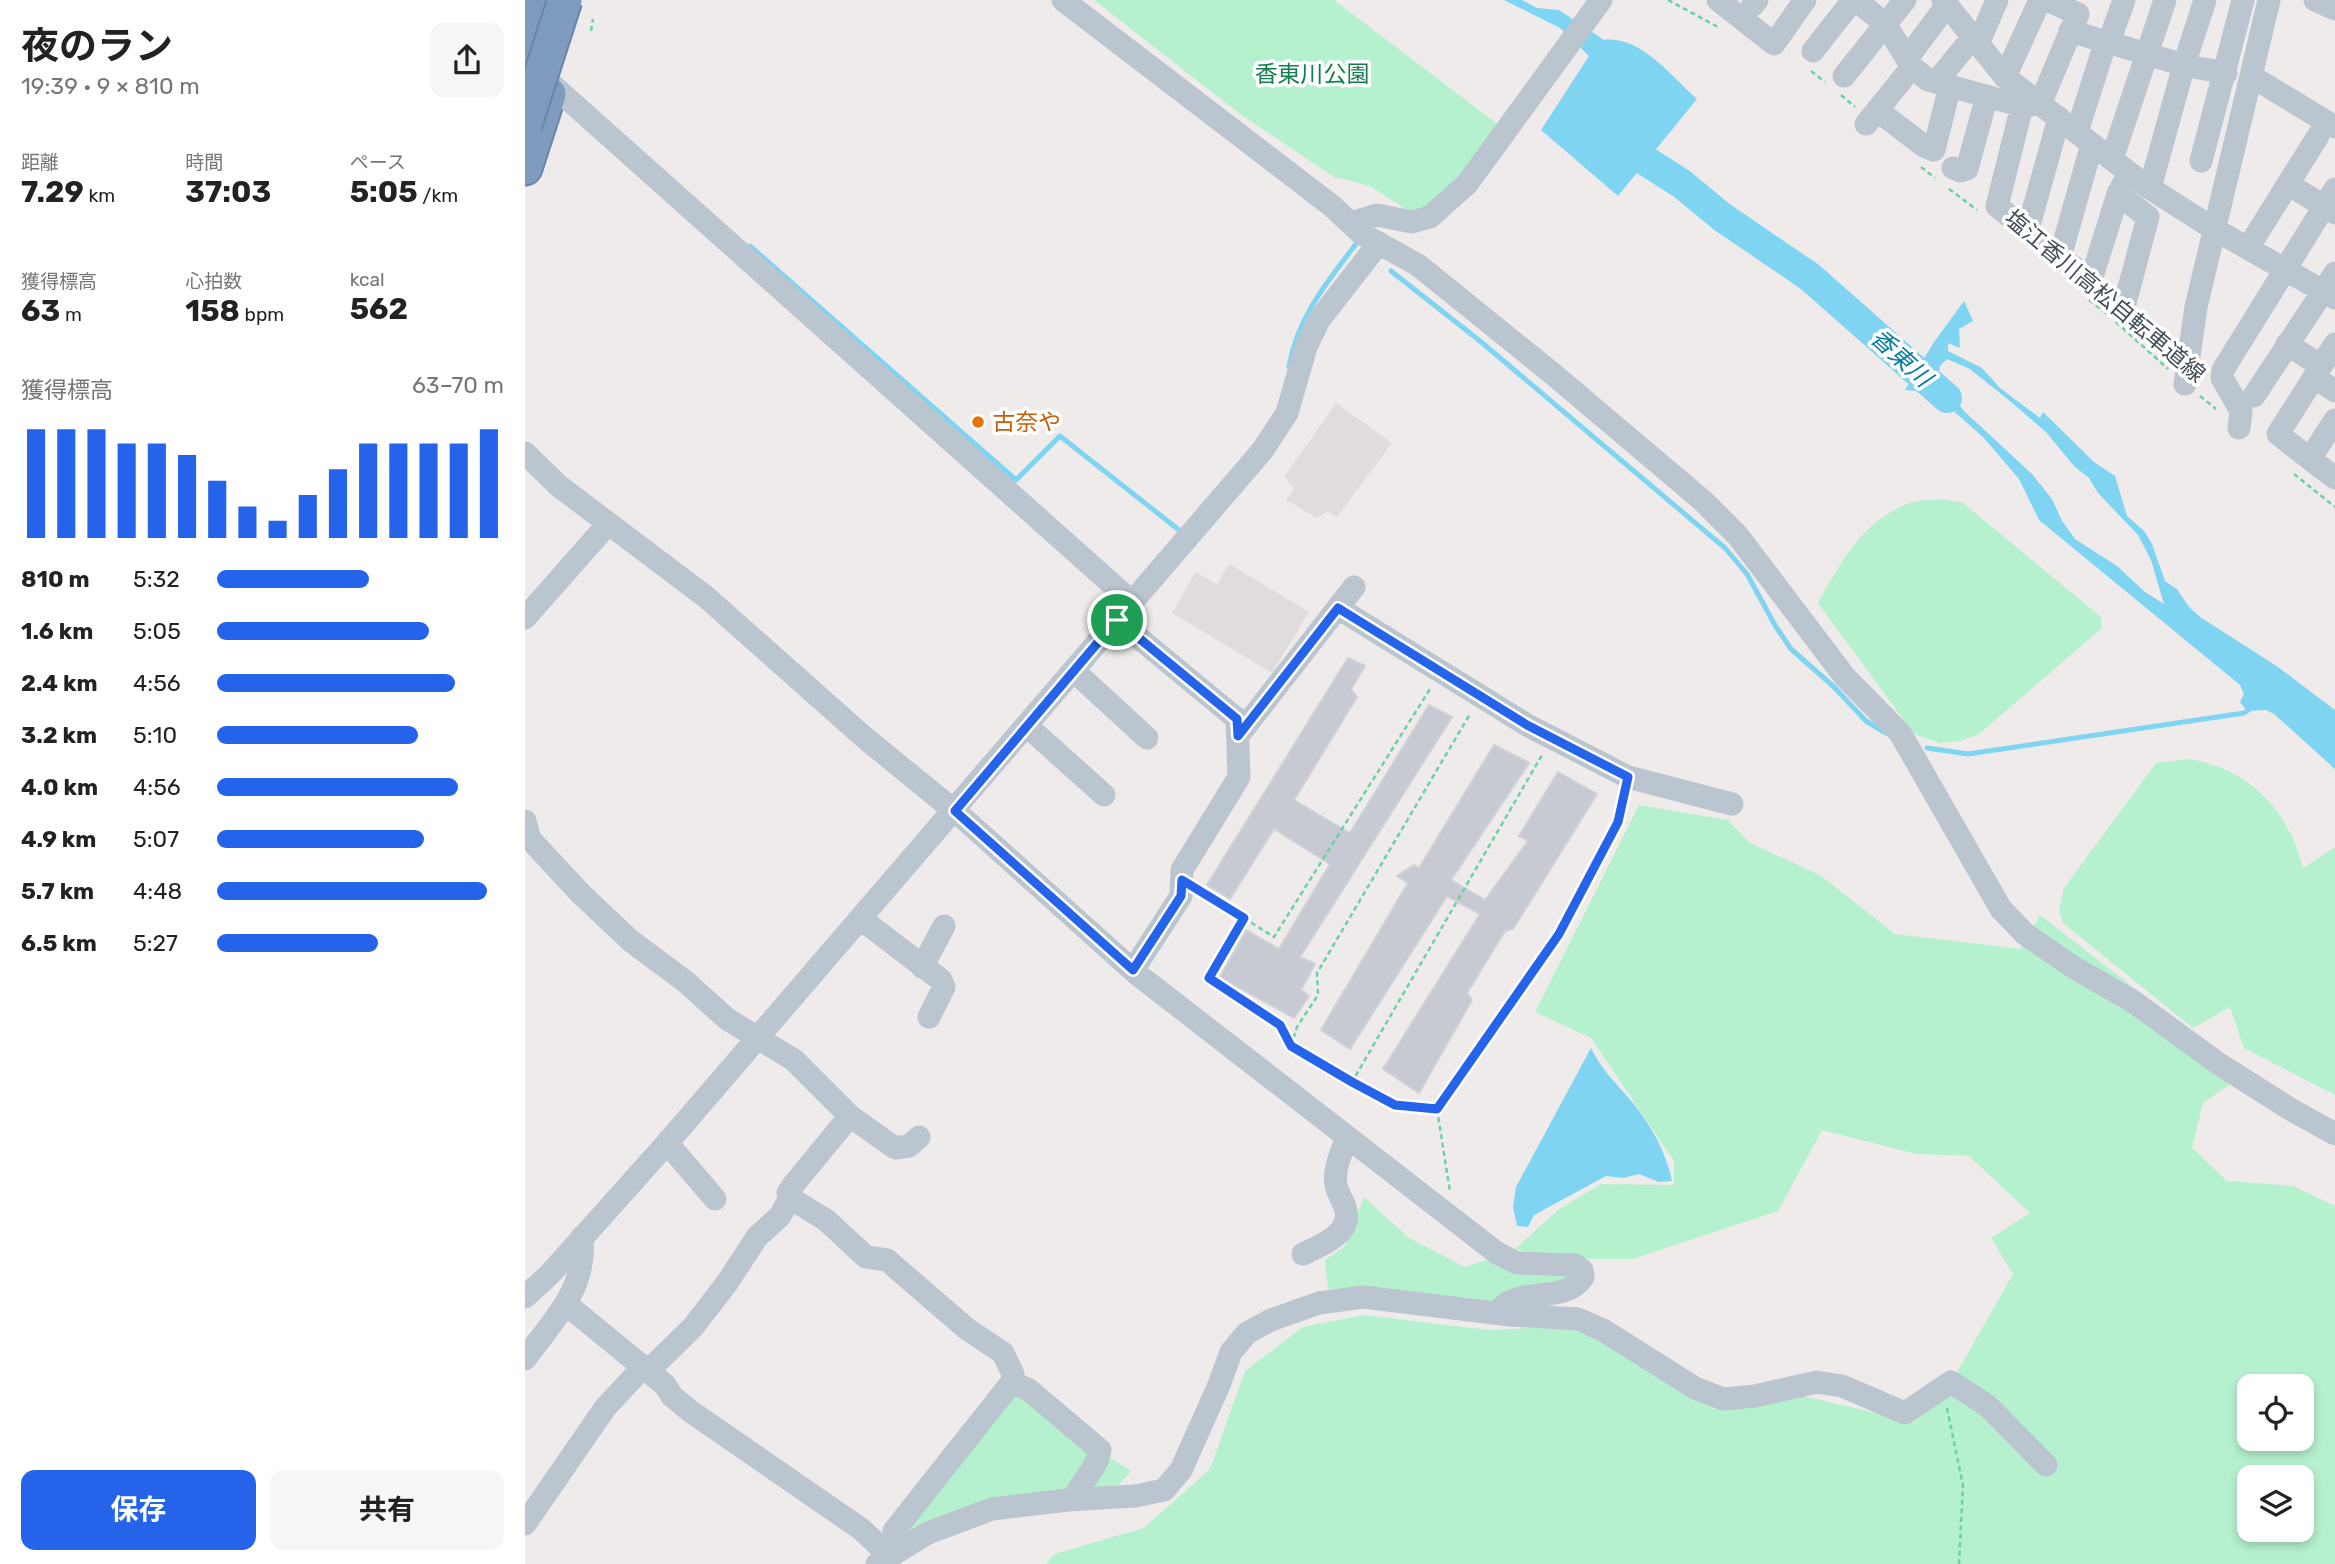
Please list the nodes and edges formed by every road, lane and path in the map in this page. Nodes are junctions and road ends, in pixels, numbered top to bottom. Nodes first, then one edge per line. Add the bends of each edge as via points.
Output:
1 (540, 0) edge
2 (565, 0) edge
3 (1063, 0) edge
4 (1601, 0) edge
5 (1718, 0) edge
6 (1805, 0) edge
7 (1855, 0) edge
8 (1905, 0) edge
9 (1997, 0) edge
10 (2040, 0) edge
11 (2047, 0) edge
12 (2124, 0) edge
13 (2165, 0) edge
14 (2205, 0) edge
15 (2243, 0) edge
16 (2269, 0) edge
17 (2315, 0) edge
18 (1949, 4) edge
19 (586, 9) edge
20 (2335, 9) edge
21 (1886, 25) junction
22 (2070, 30) junction
23 (591, 31) dead end
24 (1975, 41) junction
25 (2108, 42) junction
26 (525, 45) edge
27 (1813, 51) dead end
28 (2146, 54) junction
29 (525, 60) edge
30 (1910, 62) junction
31 (2184, 65) junction
32 (2226, 74) junction
33 (1845, 76) dead end
34 (2251, 76) junction
35 (2005, 77) junction
36 (1943, 84) junction
37 (552, 85) junction
38 (1987, 96) junction
39 (2031, 105) junction
40 (525, 124) edge
41 (2076, 131) junction
42 (2327, 132) edge
43 (2201, 161) dead end
44 (1917, 164) dead end
45 (2121, 166) junction
46 (525, 168) edge
47 (1947, 179) junction
48 (2288, 184) junction
49 (2150, 188) junction
50 (2118, 194) junction
51 (2331, 203) edge
52 (1978, 211) dead end
53 (1351, 223) junction
54 (2028, 229) junction
55 (2214, 229) junction
56 (1378, 243) junction
57 (2248, 248) junction
58 (2060, 257) junction
59 (2284, 269) junction
60 (2330, 287) edge
61 (2081, 294) dead end
62 (2126, 303) dead end
63 (2287, 344) junction
64 (2335, 344) edge
65 (2318, 372) junction
66 (2185, 384) junction
67 (2335, 391) edge
68 (2254, 396) dead end
69 (2335, 420) edge
70 (2239, 429) joint
71 (525, 453) edge
72 (2310, 459) junction
73 (2288, 469) dead end
74 (2335, 478) edge
75 (2335, 507) edge
76 (608, 524) junction
77 (1354, 587) dead end
78 (1132, 601) junction
79 (1338, 608) junction
80 (525, 618) edge
81 (1117, 620) junction
82 (1074, 671) junction
83 (1441, 671) junction
84 (1481, 696) junction
85 (1027, 726) junction
86 (1238, 736) junction
87 (1552, 737) junction
88 (1147, 738) dead end
89 (1628, 777) junction
90 (1104, 795) dead end
91 (1732, 804) dead end
92 (955, 811) junction
93 (525, 821) edge
94 (1182, 880) junction
95 (1244, 918) junction
96 (861, 919) junction
97 (944, 926) dead end
98 (922, 967) junction
99 (1133, 970) junction
100 (929, 1017) dead end
101 (758, 1038) junction
102 (1291, 1046) junction
103 (1352, 1082) junction
104 (1437, 1109) junction
105 (849, 1116) junction
106 (2335, 1134) edge
107 (919, 1137) dead end
108 (1347, 1137) junction
109 (669, 1140) junction
110 (790, 1198) junction
111 (715, 1199) dead end
112 (1454, 1220) junction
113 (582, 1237) junction
114 (1303, 1254) dead end
115 (525, 1297) edge
116 (566, 1304) junction
117 (1496, 1313) junction
118 (525, 1359) edge
119 (645, 1369) junction
120 (1011, 1382) junction
121 (1951, 1382) junction
122 (2046, 1465) dead end
123 (1074, 1499) junction
124 (525, 1524) edge
125 (887, 1558) edge
126 (1959, 1564) edge

1 - 26 highway
2 - 40 highway, bridge
3 - 53 street
4 - 53 street via 1467,184 1430,218 1412,222 1377,215
5 - 6 street via 1774,44
7 - 21 street
7 - 27 street
8 - 21 street
9 - 24 street
10 - 35 street
11 - 22 street via 2078,13
12 - 25 street
13 - 28 street
14 - 31 street
15 - 32 street
16 - 34 street
17 - 20 street
18 - 24 street
18 - 30 street
19 - 23 path
19 - 37 highway
21 - 30 street
21 - 33 street
22 - 25 street
22 - 39 street
24 - 35 street
24 - 36 street
25 - 28 street
25 - 41 street
28 - 31 street
28 - 45 street
29 - 37 street
30 - 36 street via 1928,80
30 - 36 street via 1872,117 1934,150
31 - 32 street
31 - 49 street
32 - 43 street
34 - 42 street
34 - 55 street
35 - 39 street
36 - 38 street
37 - 46 highway
37 - 78 street
38 - 39 street
38 - 47 street via 1968,169
39 - 41 street
39 - 54 street via 1997,206
41 - 45 street
41 - 54 street
41 - 58 street
42 - 48 street
44 - 47 path, 塩江香川高松自転車道線
45 - 49 street
45 - 50 street
47 - 52 path, 塩江香川高松自転車道線
48 - 51 street
48 - 57 street
49 - 55 street
50 - 58 street via 2091,280
50 - 62 street via 2148,217
51 - 59 street
53 - 56 street
54 - 58 street
55 - 57 street
55 - 66 street
56 - 78 street via 1319,320 1276,432
56 - 106 street via 1417,264 1553,374 1738,536 1845,677 1899,733 2001,909 2025,934 2134,1002 2260,1090
57 - 59 street
59 - 60 street
59 - 70 street via 2223,370 2241,411
60 - 63 street
61 - 66 path, 塩江香川高松自転車道線
63 - 65 street
63 - 68 street
64 - 65 street
65 - 67 street
65 - 72 street via 2278,434
66 - 70 path, 塩江香川高松自転車道線
69 - 72 street
71 - 76 street
72 - 74 street
73 - 75 path
76 - 80 street
76 - 92 street via 706,597 855,730
77 - 79 street
78 - 81 street
79 - 83 street
79 - 86 street
81 - 82 street
81 - 86 street via 1237,719
82 - 85 street
82 - 88 street
83 - 84 street
83 - 95 path via 1274,937
84 - 87 street
84 - 102 path via 1317,973 1318,995 1297,1027
85 - 90 street
85 - 92 street
86 - 94 street via 1239,777 1182,870
87 - 89 street
87 - 103 path
89 - 91 street
89 - 104 path via 1618,822 1559,934
92 - 96 street
92 - 99 street
93 - 101 street via 530,839 631,941
94 - 95 path
94 - 99 street via 1181,896
95 - 102 path via 1209,978 1280,1025
96 - 98 street
96 - 101 street
97 - 98 street
98 - 100 street via 944,987
99 - 108 street
101 - 105 street via 794,1060
101 - 109 street
102 - 103 path
103 - 104 path via 1395,1105
104 - 112 path
105 - 107 street via 895,1148 909,1146
105 - 110 street via 794,1184
108 - 112 street
108 - 114 street via 1336,1183 1347,1214 1342,1228
109 - 111 street
109 - 113 street
110 - 119 street via 693,1326
110 - 120 street via 826,1220 866,1256 887,1259 967,1329 1003,1353 1013,1374
112 - 117 street via 1517,1263 1575,1265 1582,1270 1583,1277 1569,1290 1510,1302
113 - 115 street
113 - 116 street via 583,1264
116 - 118 street
116 - 119 street
117 - 121 street via 1578,1319 1604,1330 1695,1388 1723,1399 1817,1382 1842,1386 1905,1413
117 - 123 street via 1363,1297 1319,1303 1271,1320 1247,1333 1231,1352 1181,1470 1164,1489 1135,1496
119 - 124 street via 605,1408
119 - 125 street via 690,1412 861,1529
120 - 123 street via 1028,1390 1100,1450
120 - 125 street via 894,1531
121 - 122 street via 1988,1406
121 - 126 path via 1946,1412 1963,1486
123 - 125 street via 992,1509 928,1533

